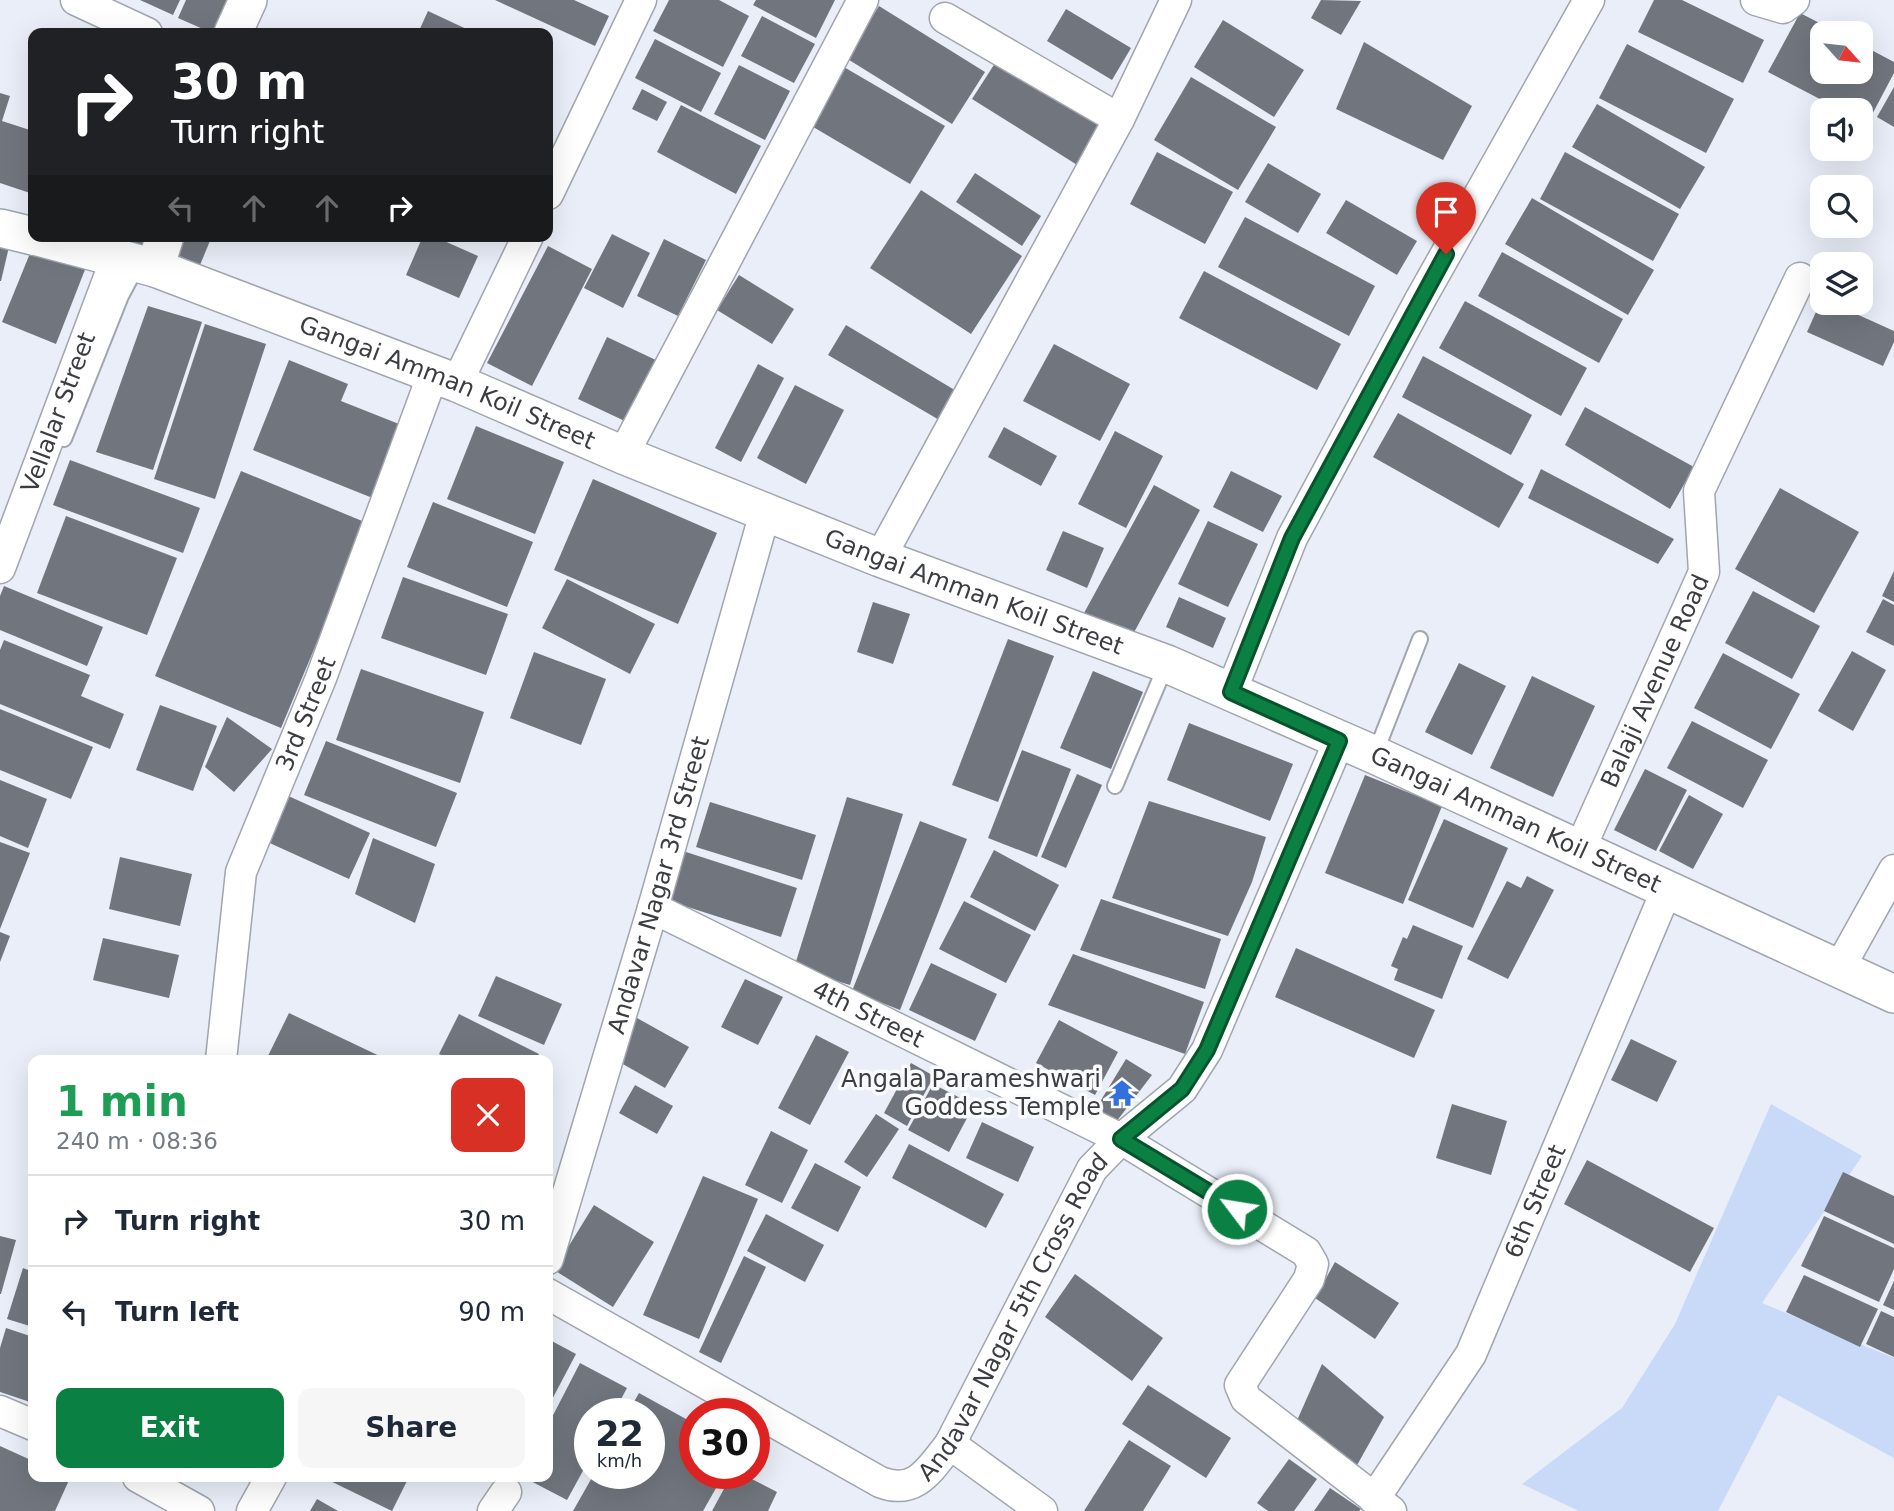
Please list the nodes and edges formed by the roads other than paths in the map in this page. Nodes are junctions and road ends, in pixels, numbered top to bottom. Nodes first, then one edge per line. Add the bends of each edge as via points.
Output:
1 (76, 0) edge
2 (247, 0) edge
3 (641, 0) edge
4 (863, 0) edge
5 (1176, 0) edge
6 (1589, 0) edge
7 (1756, 0) edge
8 (1794, 0) edge
9 (945, 18) dead end
10 (136, 28) edge
11 (235, 28) edge
12 (1119, 119) junction
13 (553, 184) edge
14 (0, 228) edge
15 (28, 235) edge
16 (67, 242) edge
17 (525, 242) edge
18 (144, 256) edge
19 (1800, 278) dead end
20 (445, 379) junction
21 (64, 439) dead end
22 (623, 455) junction
23 (766, 509) junction
24 (880, 558) junction
25 (0, 568) edge
26 (1420, 639) dead end
27 (1167, 664) junction
28 (1231, 692) junction
29 (1339, 741) junction
30 (1375, 755) junction
31 (1115, 786) dead end
32 (1580, 849) junction
33 (1894, 870) edge
34 (1667, 889) junction
35 (653, 908) junction
36 (1840, 967) junction
37 (1894, 995) edge
38 (222, 1055) edge
39 (1121, 1139) junction
40 (553, 1242) edge
41 (553, 1297) edge
42 (0, 1411) edge
43 (28, 1423) edge
44 (950, 1444) junction
45 (147, 1482) edge
46 (268, 1482) edge
47 (1383, 1505) edge
48 (199, 1511) edge
49 (252, 1511) edge
50 (1042, 1511) edge

1 - 10 street
2 - 11 street
3 - 13 street
4 - 22 street
5 - 12 street
6 - 28 street via 1292,538
7 - 8 street via 1783,8
9 - 12 street
12 - 24 street
14 - 15 street, Gangai Amman Koil Street
16 - 18 street, Gangai Amman Koil Street
17 - 20 street, 3rd Street
18 - 20 street, Gangai Amman Koil Street
18 - 21 lane via 121,296
18 - 25 street, Vellalar Street
19 - 32 street, Balaji Avenue Road via 1699,491 1704,572
20 - 22 street, Gangai Amman Koil Street
20 - 38 street, 3rd Street via 241,872
22 - 23 street, Gangai Amman Koil Street
23 - 24 street, Gangai Amman Koil Street
23 - 35 street, Andavar Nagar 3rd Street
24 - 27 street, Gangai Amman Koil Street
26 - 30 lane
27 - 28 street, Gangai Amman Koil Street
27 - 31 lane
28 - 29 street, Gangai Amman Koil Street
29 - 30 street, Gangai Amman Koil Street
29 - 39 street, Andavar Nagar 5th Cross Road via 1207,1050 1182,1089
30 - 32 street, Gangai Amman Koil Street
32 - 34 street, Gangai Amman Koil Street
33 - 36 street
34 - 36 street, Gangai Amman Koil Street
34 - 47 street, 6th Street via 1471,1354
35 - 39 street, 4th Street
35 - 40 street, Andavar Nagar 3rd Street
36 - 37 street, Gangai Amman Koil Street
39 - 44 street, Andavar Nagar 5th Cross Road via 1092,1169
39 - 47 street, 4th Street via 1306,1252 1313,1264 1309,1279 1240,1385 1246,1399
41 - 44 street, Andavar Nagar 5th Cross Road via 880,1482 900,1487 919,1482
42 - 43 street
44 - 50 street
45 - 48 street
46 - 49 street

